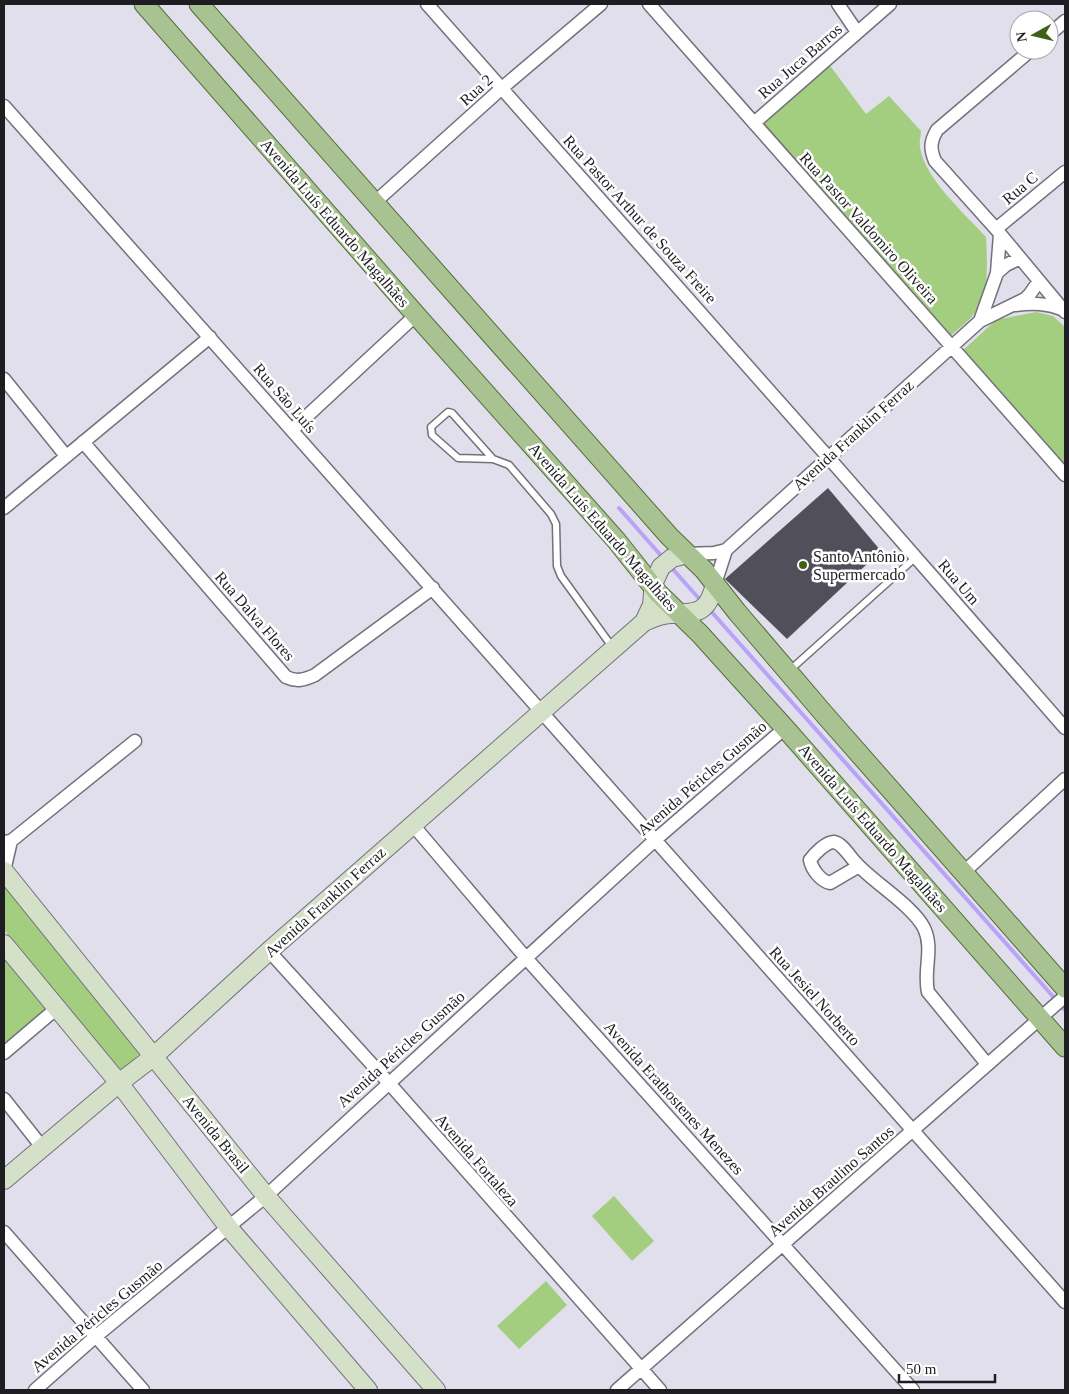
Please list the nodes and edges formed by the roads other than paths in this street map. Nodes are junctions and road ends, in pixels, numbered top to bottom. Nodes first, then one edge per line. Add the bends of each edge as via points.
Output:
1 (144, 4) edge
2 (199, 4) edge
3 (427, 4) edge
4 (601, 4) edge
5 (649, 4) edge
6 (838, 4) edge
7 (890, 4) edge
8 (857, 32) junction
9 (1019, 60) edge
10 (502, 88) junction
11 (4, 106) edge
12 (754, 123) junction
13 (1065, 172) edge
14 (374, 203) junction
15 (998, 232) junction
16 (1020, 258) junction
17 (997, 273) junction
18 (1039, 281) junction
19 (1013, 306) junction
20 (1065, 311) edge
21 (416, 315) junction
22 (980, 321) junction
23 (210, 337) junction
24 (953, 346) junction
25 (4, 379) edge
26 (292, 430) junction
27 (83, 442) junction
28 (66, 456) junction
29 (828, 457) junction
30 (493, 459) junction
31 (1065, 475) edge
32 (4, 508) edge
33 (726, 550) junction
34 (683, 555) junction
35 (916, 557) junction
36 (655, 581) junction
37 (433, 588) junction
38 (713, 590) junction
39 (687, 614) junction
40 (644, 622) junction
41 (613, 649) junction
42 (788, 672) junction
43 (540, 712) junction
44 (785, 728) junction
45 (1065, 728) edge
46 (135, 741) dead end
47 (1065, 778) edge
48 (412, 825) junction
49 (654, 840) junction
50 (7, 842) edge
51 (859, 866) dead end
52 (4, 871) edge
53 (964, 872) junction
54 (4, 944) edge
55 (269, 951) junction
56 (526, 958) junction
57 (1064, 994) edge
58 (57, 1008) junction
59 (1043, 1015) junction
60 (1065, 1047) edge
61 (4, 1053) edge
62 (154, 1057) junction
63 (987, 1064) junction
64 (388, 1082) junction
65 (119, 1083) junction
66 (4, 1099) edge
67 (913, 1131) junction
68 (42, 1147) junction
69 (4, 1180) edge
70 (266, 1196) junction
71 (229, 1228) junction
72 (4, 1232) edge
73 (783, 1244) junction
74 (1065, 1302) edge
75 (95, 1337) junction
76 (642, 1368) junction
77 (35, 1390) edge
78 (143, 1390) edge
79 (368, 1390) edge
80 (436, 1390) edge
81 (617, 1390) edge
82 (660, 1390) edge
83 (913, 1390) edge

1 - 21 main road, Avenida Luís Eduardo Magalhães
2 - 14 main road
3 - 10 street, Rua Pastor Arthur de Souza Freire
4 - 10 street, Rua 2
5 - 12 street, Rua Pastor Valdomiro Oliveira
6 - 8 street
7 - 8 street, Rua Juca Barros
8 - 12 street, Rua Juca Barros
9 - 15 street via 937,130 931,140 935,161
10 - 14 street, Rua 2
10 - 29 street, Rua Pastor Arthur de Souza Freire
11 - 23 street, Rua São Luís
12 - 24 street, Rua Pastor Valdomiro Oliveira
13 - 15 street, Rua C
14 - 34 main road via 670,536
15 - 16 street
15 - 17 street, Avenida Franklin Ferraz
16 - 17 street
16 - 18 street
17 - 22 street, Avenida Franklin Ferraz
18 - 19 street, Avenida Franklin Ferraz via 1030,294
18 - 20 street
19 - 20 street via 1039,303
19 - 22 street, Avenida Franklin Ferraz
21 - 26 street
21 - 36 main road, Avenida Luís Eduardo Magalhães
22 - 24 street, Avenida Franklin Ferraz
23 - 26 street, Rua São Luís
23 - 27 street
24 - 29 street, Avenida Franklin Ferraz
24 - 31 street, Rua Pastor Valdomiro Oliveira
25 - 28 street
26 - 37 street, Rua São Luís
27 - 28 street
27 - 37 street, Rua Dalva Flores via 286,677 294,681 315,675
28 - 32 street
29 - 33 street, Avenida Franklin Ferraz
29 - 35 street, Rua Um
30 - 30 lane via 452,413 448,412 431,427 432,435 458,458
30 - 41 lane via 509,465 551,514 556,524 557,566 561,576
33 - 34 street
33 - 38 street
34 - 36 main road via 665,563
34 - 38 main road via 704,570
35 - 42 lane
35 - 45 street, Rua Um
36 - 39 main road, Avenida Luís Eduardo Magalhães
36 - 40 main road via 652,605
37 - 43 street, Rua São Luís
38 - 39 main road via 702,609
38 - 42 main road
39 - 40 main road via 661,615
39 - 44 main road, Avenida Luís Eduardo Magalhães via 700,634
40 - 41 main road, Avenida Franklin Ferraz
41 - 43 main road, Avenida Franklin Ferraz
42 - 53 main road
43 - 48 main road, Avenida Franklin Ferraz
43 - 49 street, Rua Jesiel Norberto
44 - 49 street, Avenida Péricles Gusmão
44 - 59 main road, Avenida Luís Eduardo Magalhães
46 - 50 street
47 - 53 street
48 - 55 main road, Avenida Franklin Ferraz
48 - 56 street, Avenida Erathostenes Menezes
49 - 56 street, Avenida Péricles Gusmão
49 - 67 street, Rua Jesiel Norberto
50 - 52 street
51 - 63 street via 917,917 925,930 928,944 925,980 928,992
52 - 62 main road, Avenida Brasil
53 - 57 main road
54 - 58 main road
55 - 62 main road, Avenida Franklin Ferraz
55 - 64 street, Avenida Fortaleza
56 - 64 street, Avenida Péricles Gusmão
56 - 73 street, Avenida Erathostenes Menezes
57 - 59 street, Avenida Braulino Santos
58 - 61 street
58 - 65 main road
59 - 60 main road, Avenida Luís Eduardo Magalhães
59 - 63 street, Avenida Braulino Santos
62 - 65 main road, Avenida Franklin Ferraz
62 - 70 main road, Avenida Brasil
63 - 67 street, Avenida Braulino Santos
64 - 70 street, Avenida Péricles Gusmão
64 - 76 street, Avenida Fortaleza
65 - 68 main road, Avenida Franklin Ferraz
65 - 71 main road
66 - 68 street
67 - 73 street, Avenida Braulino Santos
67 - 74 street, Rua Jesiel Norberto
68 - 69 main road, Avenida Franklin Ferraz
70 - 71 street, Avenida Péricles Gusmão
70 - 80 main road, Avenida Brasil
71 - 75 street, Avenida Péricles Gusmão
71 - 79 main road
72 - 75 street
73 - 76 street, Avenida Braulino Santos
73 - 83 street, Avenida Erathostenes Menezes
75 - 77 street, Avenida Péricles Gusmão
75 - 78 street
76 - 81 street, Avenida Braulino Santos
76 - 82 street, Avenida Fortaleza

